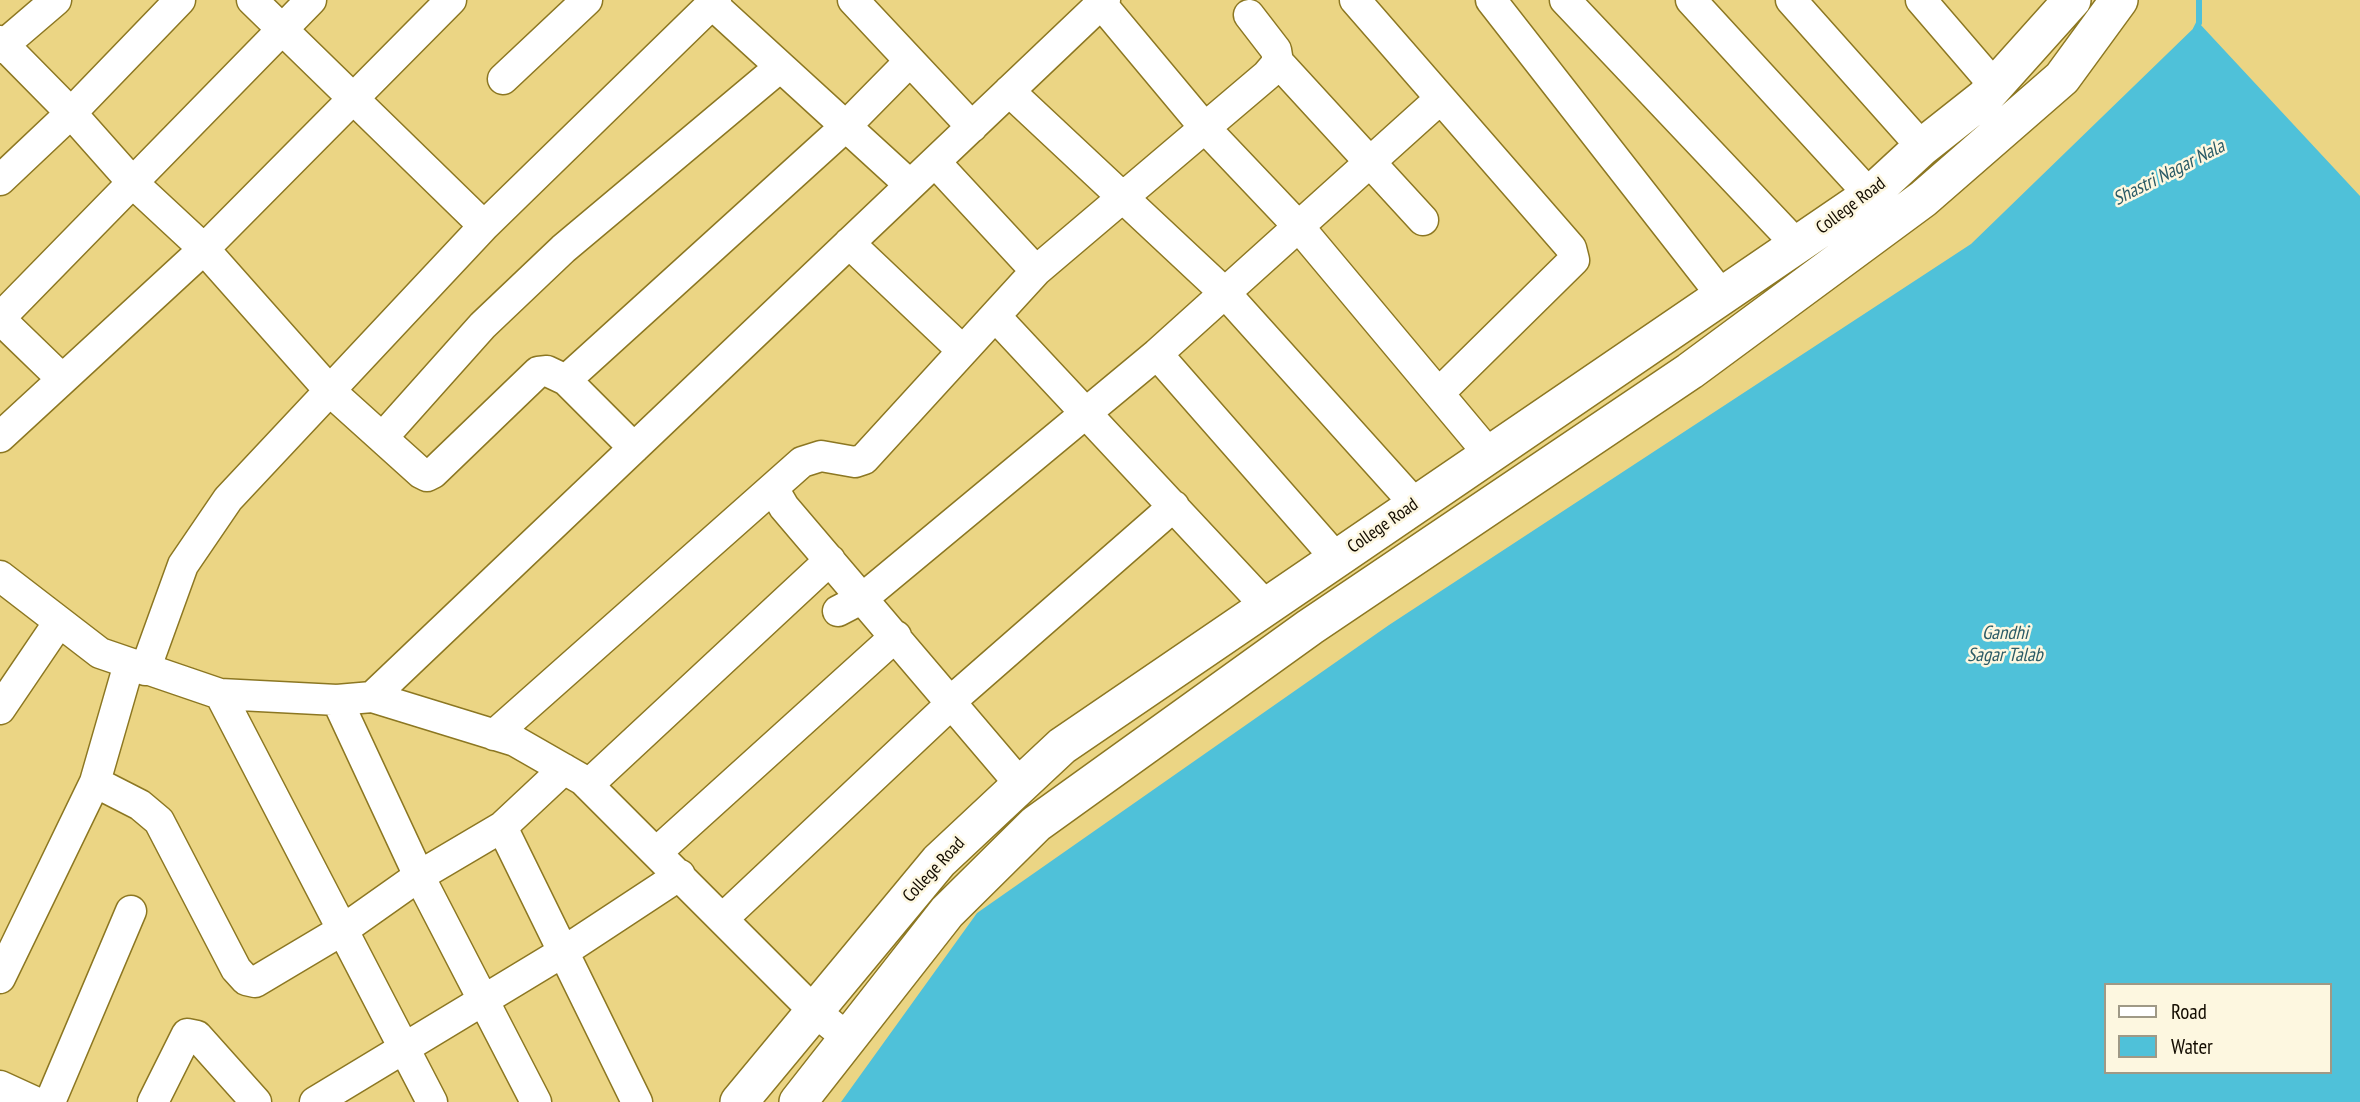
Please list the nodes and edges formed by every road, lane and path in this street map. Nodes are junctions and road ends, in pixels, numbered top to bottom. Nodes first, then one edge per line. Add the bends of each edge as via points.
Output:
1 (56, 0) edge
2 (180, 0) edge
3 (252, 0) edge
4 (310, 0) edge
5 (451, 0) edge
6 (587, 0) edge
7 (853, 0) edge
8 (1355, 0) edge
9 (1491, 0) edge
10 (1565, 0) edge
11 (1691, 0) edge
12 (1791, 0) edge
13 (1921, 0) edge
14 (2072, 0) edge
15 (2119, 0) edge
16 (1101, 1) edge
17 (714, 2) edge
18 (1250, 5) edge
19 (283, 31) junction
20 (1, 44) edge
21 (910, 61) junction
22 (1278, 62) junction
23 (780, 67) junction
24 (503, 79) dead end
25 (1995, 86) junction
26 (1009, 91) junction
27 (353, 99) junction
28 (1440, 99) junction
29 (71, 113) junction
30 (845, 127) junction
31 (972, 127) junction
32 (1205, 128) junction
33 (1922, 146) junction
34 (935, 162) junction
35 (1371, 162) junction
36 (0, 180) edge
37 (134, 184) junction
38 (910, 186) junction
39 (1870, 195) junction
40 (1123, 197) junction
41 (1423, 220) dead end
42 (484, 226) junction
43 (1299, 227) junction
44 (849, 243) junction
45 (1798, 246) junction
46 (204, 249) junction
47 (1036, 271) junction
48 (1226, 294) junction
49 (1723, 298) junction
50 (995, 316) junction
51 (0, 319) edge
52 (963, 351) junction
53 (1157, 354) junction
54 (61, 378) junction
55 (566, 380) junction
56 (330, 391) junction
57 (1439, 393) junction
58 (1087, 412) junction
59 (0, 437) edge
60 (383, 437) junction
61 (634, 448) junction
62 (1489, 453) junction
63 (773, 488) junction
64 (1415, 504) junction
65 (1174, 506) junction
66 (1336, 558) junction
67 (830, 560) junction
68 (0, 576) edge
69 (850, 604) junction
70 (1266, 606) junction
71 (59, 622) junction
72 (896, 636) junction
73 (137, 667) junction
74 (220, 694) junction
75 (372, 697) junction
76 (337, 700) junction
77 (951, 701) junction
78 (0, 709) edge
79 (494, 735) junction
80 (576, 777) junction
81 (95, 782) junction
82 (1020, 784) junction
83 (502, 827) junction
84 (657, 852) junction
85 (680, 875) junction
86 (419, 876) junction
87 (733, 909) dead end
88 (131, 911) dead end
89 (344, 929) junction
90 (563, 952) junction
91 (0, 978) edge
92 (484, 1002) junction
93 (813, 1010) junction
94 (849, 1039) junction
95 (402, 1051) junction
96 (0, 1086) edge
97 (633, 1101) edge
98 (35, 1102) edge
99 (50, 1102) edge
100 (153, 1102) edge
101 (256, 1102) edge
102 (315, 1102) edge
103 (432, 1102) edge
104 (536, 1102) edge
105 (739, 1102) edge
106 (798, 1102) edge

1 - 20 street
2 - 29 street
3 - 19 street
4 - 19 street
5 - 27 street
6 - 24 street
7 - 21 street
8 - 28 street
9 - 49 street
10 - 45 street
11 - 39 street
12 - 33 street
13 - 25 street
14 - 25 main road, College Road
15 - 94 main road, College Road via 2062,78 1923,199 1690,371 1310,627 1036,824 947,912
16 - 26 street
16 - 32 street
17 - 23 street
17 - 42 street
18 - 22 street
19 - 27 street
19 - 37 street
20 - 29 street
21 - 30 street
21 - 31 street
22 - 32 street
22 - 35 street
23 - 30 street
23 - 60 street via 563,249 483,325
25 - 33 main road, College Road
26 - 31 street
26 - 40 street
27 - 42 street
27 - 46 street
28 - 35 street
28 - 57 street via 1571,248 1574,260
29 - 36 street
29 - 37 street
30 - 38 street
30 - 55 street
31 - 34 street
32 - 40 street
32 - 43 street
33 - 39 main road, College Road
34 - 38 street
34 - 47 street
35 - 41 street
35 - 43 street
37 - 46 street
37 - 51 street
38 - 44 street
39 - 45 main road, College Road
40 - 47 street
40 - 48 street
42 - 56 street
43 - 48 street
43 - 57 street
44 - 52 street
44 - 61 street
45 - 49 main road, College Road
46 - 54 street
46 - 56 street
47 - 50 street
48 - 53 street
48 - 64 street
49 - 62 main road, College Road
50 - 52 street
50 - 58 street
51 - 54 street
52 - 63 street via 864,459 808,458
53 - 58 street
53 - 66 street
54 - 59 street
55 - 60 street via 547,370 538,372 427,476
55 - 61 street
56 - 60 street
56 - 73 street via 228,499 200,538
57 - 62 street
58 - 65 street
58 - 69 street
61 - 75 street
62 - 64 main road, College Road
63 - 67 street
63 - 79 street
64 - 66 main road, College Road
65 - 70 street
65 - 77 street
66 - 70 main road, College Road
67 - 69 street
67 - 80 street
68 - 71 street
69 - 72 street
70 - 82 main road, College Road via 1062,746
71 - 73 street via 100,653
71 - 78 street
72 - 77 street
72 - 84 street
73 - 74 street
73 - 81 street
74 - 76 street
74 - 89 street
75 - 76 street
75 - 79 street
76 - 86 street
77 - 82 street
77 - 87 street
79 - 80 street via 515,741
80 - 83 street
80 - 84 street
81 - 89 street via 140,805 159,821 246,980 255,982
81 - 91 street
82 - 93 main road, College Road via 939,861
83 - 86 street
83 - 90 street
84 - 85 street
85 - 90 street
85 - 93 street
86 - 89 street
86 - 92 street
88 - 99 street
89 - 95 street
90 - 92 street
90 - 97 street
92 - 95 street
92 - 104 street
93 - 94 street
93 - 105 main road, College Road
94 - 106 main road, College Road
95 - 102 street
95 - 103 street
96 - 98 street
100 - 101 street via 187,1034 197,1036

